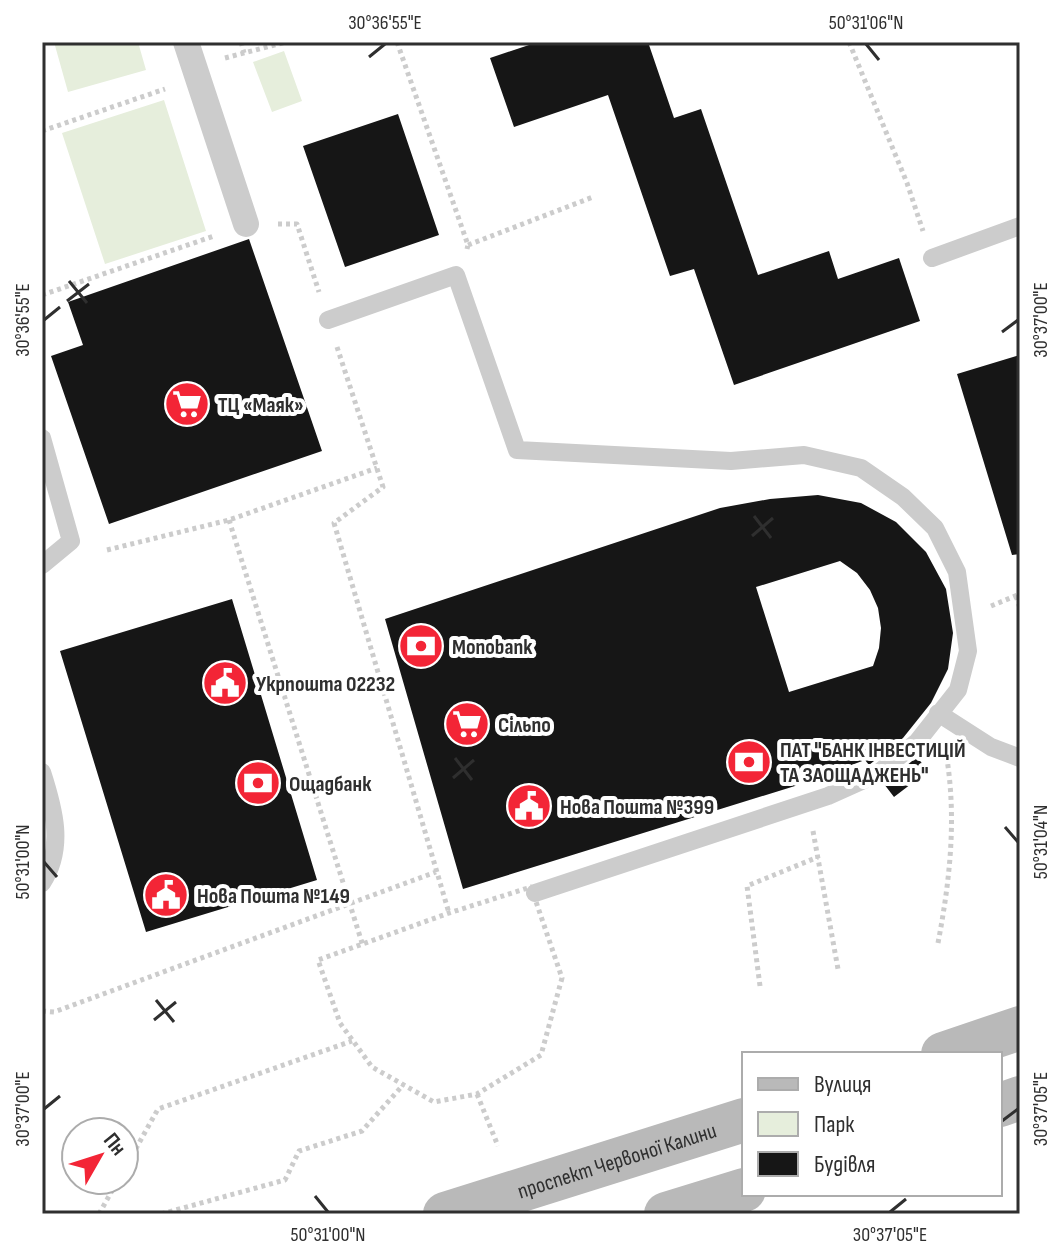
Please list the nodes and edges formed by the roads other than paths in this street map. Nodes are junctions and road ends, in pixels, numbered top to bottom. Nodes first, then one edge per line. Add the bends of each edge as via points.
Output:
1 (186, 42) edge
2 (246, 224) road end
3 (1020, 226) edge
4 (932, 258) road end
5 (328, 320) road end
6 (42, 438) edge
7 (42, 565) edge
8 (938, 713) junction
9 (1020, 758) edge
10 (42, 772) edge
11 (42, 883) edge
12 (535, 893) dead end
13 (1020, 1028) edge
14 (949, 1052) edge
15 (742, 1121) edge
16 (742, 1191) edge
17 (445, 1214) edge
18 (666, 1214) edge

1 - 2 street
3 - 4 lane
5 - 8 lane via 456,275 517,450 731,461 804,455 861,468 935,528 957,572 968,651 958,690
6 - 7 lane via 71,541
8 - 9 lane via 991,747
8 - 12 lane via 917,742 877,774 808,803
10 - 11 lane via 54,809 56,838 51,868
13 - 14 main road
15 - 17 main road, проспект Червоної Калини
16 - 18 main road

